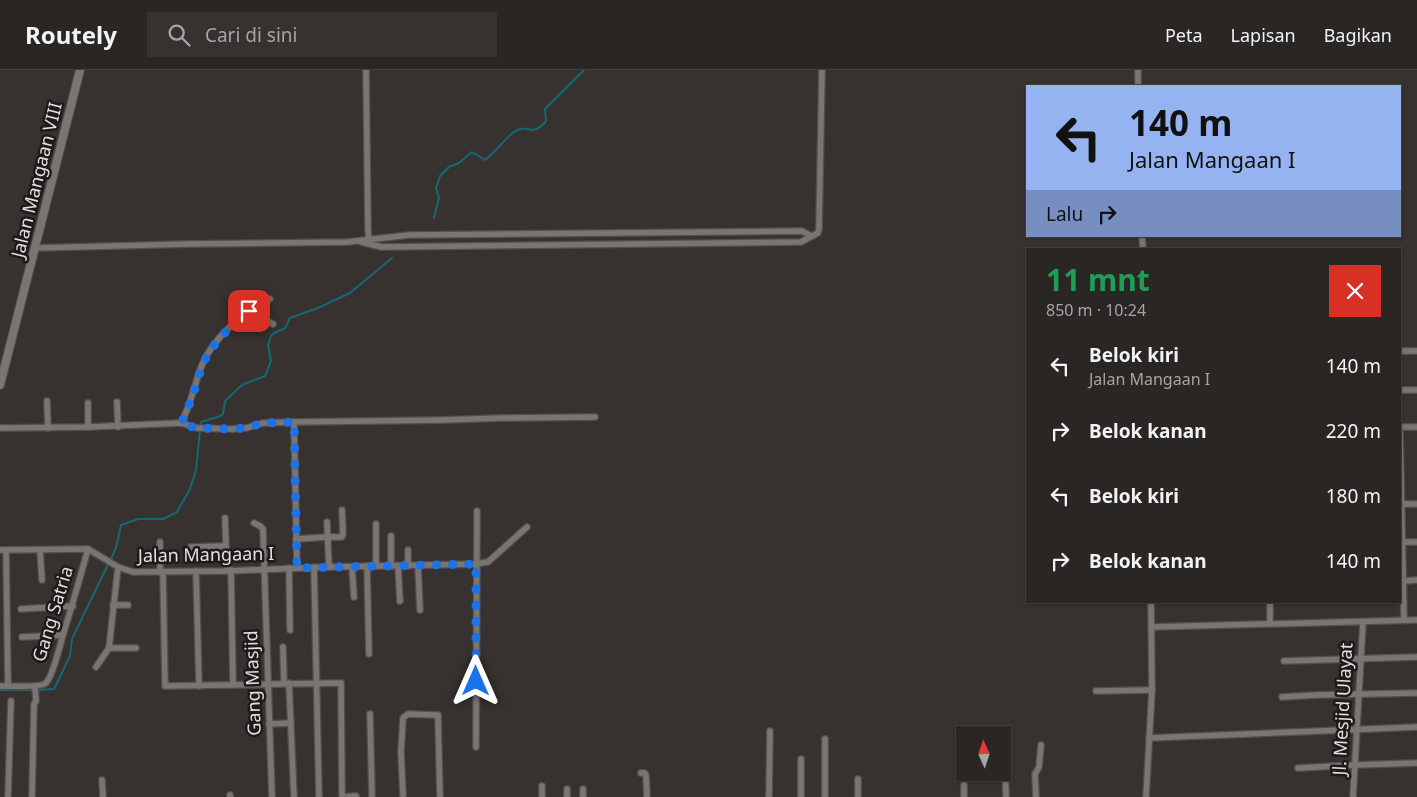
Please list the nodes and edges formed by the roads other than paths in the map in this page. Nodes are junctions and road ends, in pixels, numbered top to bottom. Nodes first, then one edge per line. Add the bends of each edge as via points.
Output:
1 (80, 70) edge
2 (366, 70) edge
3 (822, 70) edge
4 (1138, 70) edge
5 (1138, 85) edge
6 (811, 236) junction
7 (369, 242) junction
8 (35, 248) junction
9 (270, 299) dead end
10 (249, 311) junction
11 (273, 324) dead end
12 (1401, 351) edge
13 (1417, 351) edge
14 (0, 385) edge
15 (1401, 390) edge
16 (1417, 390) edge
17 (47, 401) dead end
18 (117, 402) dead end
19 (88, 403) dead end
20 (595, 417) dead end
21 (294, 422) junction
22 (181, 424) junction
23 (118, 426) junction
24 (88, 427) junction
25 (1401, 427) edge
26 (1417, 427) edge
27 (0, 428) edge
28 (48, 428) junction
29 (1401, 490) edge
30 (1402, 504) junction
31 (1417, 504) edge
32 (342, 510) dead end
33 (476, 511) dead end
34 (1401, 514) edge
35 (225, 518) dead end
36 (327, 522) dead end
37 (254, 523) dead end
38 (376, 524) dead end
39 (527, 527) dead end
40 (391, 536) dead end
41 (327, 537) junction
42 (296, 539) junction
43 (160, 542) dead end
44 (1417, 542) edge
45 (225, 546) junction
46 (191, 547) dead end
47 (1402, 547) edge
48 (88, 549) junction
49 (3, 550) edge
50 (40, 550) junction
51 (408, 550) dead end
52 (113, 564) junction
53 (476, 564) junction
54 (367, 566) junction
55 (376, 566) junction
56 (391, 566) junction
57 (398, 566) junction
58 (408, 566) junction
59 (418, 566) junction
60 (329, 567) junction
61 (352, 567) junction
62 (289, 568) junction
63 (297, 568) junction
64 (314, 568) junction
65 (1402, 568) edge
66 (264, 569) junction
67 (229, 570) junction
68 (196, 571) junction
69 (162, 572) junction
70 (42, 580) dead end
71 (1417, 580) edge
72 (1403, 581) junction
73 (354, 597) dead end
74 (400, 601) dead end
75 (1151, 603) edge
76 (1270, 603) edge
77 (113, 605) junction
78 (128, 605) dead end
79 (73, 606) junction
80 (21, 609) dead end
81 (420, 610) dead end
82 (1404, 620) junction
83 (1417, 620) edge
84 (1363, 622) junction
85 (1270, 624) junction
86 (1152, 627) junction
87 (290, 630) dead end
88 (63, 635) junction
89 (22, 637) dead end
90 (283, 647) dead end
91 (109, 648) junction
92 (136, 648) dead end
93 (369, 654) dead end
94 (1417, 657) edge
95 (1361, 659) junction
96 (1284, 661) dead end
97 (96, 667) dead end
98 (286, 683) junction
99 (316, 683) junction
100 (268, 684) junction
101 (233, 685) junction
102 (0, 686) edge
103 (8, 686) junction
104 (199, 686) junction
105 (34, 688) junction
106 (1096, 690) dead end
107 (1152, 690) junction
108 (1417, 693) edge
109 (1358, 694) junction
110 (1282, 696) dead end
111 (11, 701) dead end
112 (370, 714) dead end
113 (291, 723) junction
114 (269, 724) junction
115 (1417, 727) edge
116 (1357, 730) junction
117 (770, 731) dead end
118 (1150, 738) junction
119 (826, 739) dead end
120 (1041, 745) dead end
121 (476, 747) dead end
122 (801, 759) dead end
123 (1417, 763) edge
124 (1355, 764) junction
125 (1298, 768) dead end
126 (640, 773) dead end
127 (858, 779) dead end
128 (102, 780) dead end
129 (1006, 781) edge
130 (964, 785) dead end
131 (542, 786) dead end
132 (567, 788) dead end
133 (583, 790) dead end
134 (403, 795) dead end
135 (356, 796) edge
136 (8, 797) edge
137 (32, 797) edge
138 (103, 797) edge
139 (272, 797) edge
140 (294, 797) edge
141 (318, 797) edge
142 (372, 797) edge
143 (440, 797) edge
144 (542, 797) edge
145 (567, 797) edge
146 (584, 797) edge
147 (647, 797) edge
148 (770, 797) edge
149 (801, 797) edge
150 (825, 797) edge
151 (858, 797) edge
152 (964, 797) edge
153 (1006, 797) edge
154 (1036, 797) edge
155 (1146, 797) edge
156 (1353, 797) edge

1 - 8 street, Jalan Mangaan VIII
2 - 7 street
3 - 6 street via 819,228 818,233
4 - 5 street
6 - 7 street via 802,231 415,235 382,237
6 - 7 street via 801,242 382,247
7 - 8 street
8 - 14 street, Jalan Mangaan VIII
9 - 10 street
10 - 11 street
10 - 22 street via 218,340 202,365
12 - 13 street
15 - 16 street
17 - 28 street
18 - 23 street
19 - 24 street
20 - 21 street
21 - 22 street via 263,423 246,428 199,428
21 - 42 street
22 - 23 street
23 - 24 street
24 - 28 street
25 - 26 street
27 - 28 street
29 - 30 street
30 - 31 street
30 - 34 street
32 - 41 street via 343,536
33 - 53 street
34 - 47 street
35 - 45 street
36 - 41 street
37 - 66 street, Gang Masjid via 262,529
38 - 55 street
39 - 53 street, Jalan Mangaan I via 488,562
40 - 56 street
41 - 42 street
41 - 60 street
42 - 63 street
43 - 69 street
44 - 47 street
45 - 46 street
45 - 67 street
47 - 65 street
48 - 50 street
48 - 52 street
48 - 79 street, Gang Satria
49 - 50 street
49 - 103 street
50 - 70 street
51 - 58 street
52 - 69 street, Jalan Mangaan I via 133,572
52 - 77 street
53 - 59 street, Jalan Mangaan I
53 - 121 street
54 - 55 street, Jalan Mangaan I
54 - 61 street, Jalan Mangaan I
54 - 93 street
55 - 56 street, Jalan Mangaan I
56 - 57 street, Jalan Mangaan I
57 - 58 street, Jalan Mangaan I
57 - 74 street
58 - 59 street, Jalan Mangaan I
59 - 81 street
60 - 61 street, Jalan Mangaan I
60 - 64 street, Jalan Mangaan I
61 - 73 street
62 - 63 street, Jalan Mangaan I
62 - 66 street, Jalan Mangaan I
62 - 87 street
63 - 64 street, Jalan Mangaan I
64 - 99 street
65 - 72 street
66 - 67 street, Jalan Mangaan I
66 - 100 street, Gang Masjid
67 - 68 street, Jalan Mangaan I
67 - 101 street
68 - 69 street, Jalan Mangaan I
68 - 104 street
69 - 104 street via 165,686
71 - 72 street
72 - 82 street
75 - 86 street
76 - 85 street
77 - 78 street
77 - 91 street
79 - 80 street
79 - 88 street, Gang Satria
82 - 83 street
82 - 84 street
84 - 85 street
84 - 95 street, Jl. Mesjid Ulayat
85 - 86 street
86 - 107 street
88 - 89 street
88 - 105 street, Gang Satria via 48,680
90 - 98 street
91 - 92 street
91 - 97 street
94 - 95 street
95 - 96 street
95 - 109 street, Jl. Mesjid Ulayat
98 - 99 street
98 - 100 street
98 - 113 street
99 - 135 street via 341,683 342,795
99 - 141 street
100 - 101 street
100 - 114 street, Gang Masjid
101 - 104 street
102 - 103 street
103 - 105 street
105 - 137 street
106 - 107 street
107 - 118 street
108 - 109 street
109 - 110 street
109 - 116 street, Jl. Mesjid Ulayat
111 - 136 street
112 - 142 street
113 - 114 street
113 - 140 street
114 - 139 street, Gang Masjid
115 - 116 street
116 - 118 street
116 - 124 street, Jl. Mesjid Ulayat
117 - 148 street
118 - 155 street
119 - 150 street
120 - 154 street via 1035,774
122 - 149 street
123 - 124 street
124 - 125 street
124 - 156 street, Jl. Mesjid Ulayat
126 - 147 street via 646,776
127 - 151 street
128 - 138 street
129 - 153 street
130 - 152 street
131 - 144 street
132 - 145 street
133 - 146 street
134 - 143 street via 403,718 408,714 436,714

